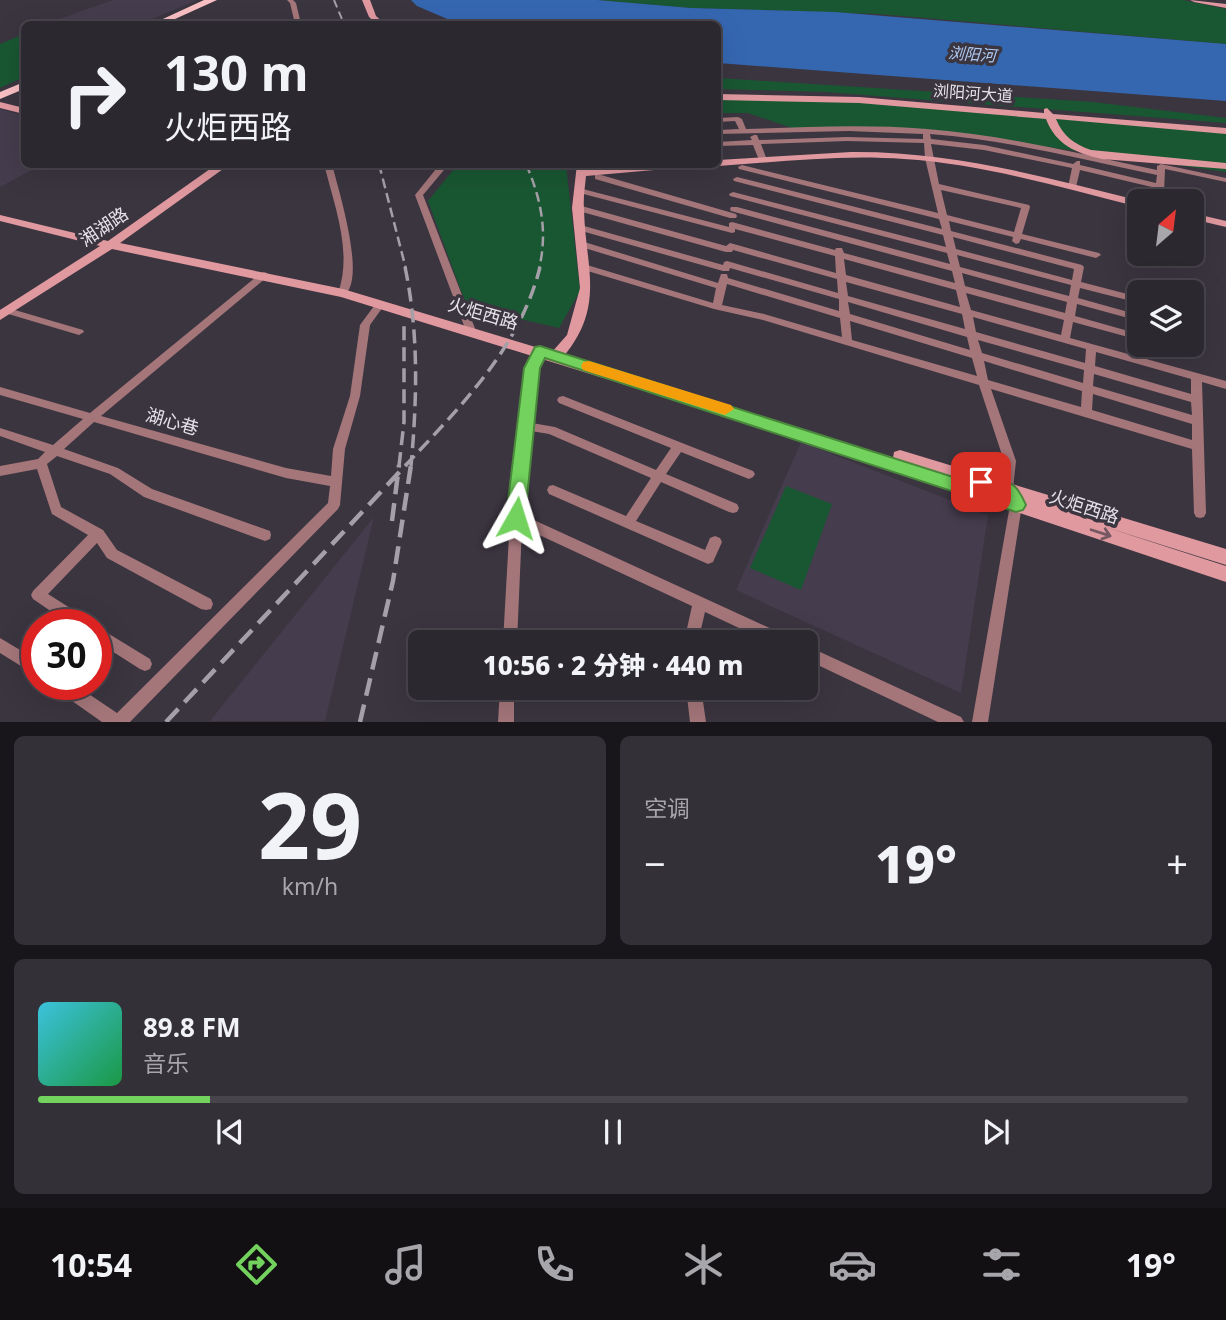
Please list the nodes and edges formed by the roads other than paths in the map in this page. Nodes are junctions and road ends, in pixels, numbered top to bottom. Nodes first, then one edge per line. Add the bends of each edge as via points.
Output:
1 (212, 0) edge
2 (223, 0) edge
3 (290, 0) edge
4 (360, 0) edge
5 (366, 0) edge
6 (1194, 0) edge
7 (1204, 0) edge
8 (1226, 5) edge
9 (164, 21) edge
10 (176, 21) edge
11 (297, 21) edge
12 (372, 21) edge
13 (378, 21) edge
14 (21, 87) edge
15 (21, 91) edge
16 (721, 94) edge
17 (0, 101) edge
18 (21, 110) edge
19 (1048, 112) junction
20 (721, 120) edge
21 (841, 128) junction
22 (1226, 128) edge
23 (747, 131) junction
24 (721, 132) edge
25 (926, 136) junction
26 (846, 138) junction
27 (756, 143) junction
28 (721, 144) edge
29 (993, 149) junction
30 (853, 155) junction
31 (1079, 156) junction
32 (929, 158) junction
33 (763, 160) junction
34 (721, 163) edge
35 (743, 164) junction
36 (1226, 166) edge
37 (219, 168) edge
38 (329, 168) edge
39 (442, 168) edge
40 (603, 168) edge
41 (993, 168) junction
42 (1076, 168) junction
43 (582, 169) edge
44 (1159, 173) junction
45 (598, 177) dead end
46 (737, 179) junction
47 (1226, 180) edge
48 (936, 186) junction
49 (1159, 186) junction
50 (1072, 187) junction
51 (1159, 189) edge
52 (579, 190) junction
53 (834, 190) junction
54 (733, 194) junction
55 (660, 195) junction
56 (1127, 201) edge
57 (835, 205) junction
58 (578, 208) junction
59 (656, 210) junction
60 (0, 212) edge
61 (942, 216) junction
62 (0, 218) edge
63 (1204, 219) edge
64 (733, 220) junction
65 (836, 221) junction
66 (1226, 224) edge
67 (581, 228) junction
68 (651, 228) junction
69 (947, 233) junction
70 (1018, 234) junction
71 (838, 237) junction
72 (114, 243) junction
73 (581, 244) junction
74 (647, 246) junction
75 (729, 248) junction
76 (1013, 250) junction
77 (951, 251) junction
78 (839, 255) junction
79 (1096, 255) dead end
80 (640, 262) junction
81 (584, 267) junction
82 (956, 269) junction
83 (264, 275) junction
84 (724, 275) junction
85 (842, 277) junction
86 (1076, 283) junction
87 (960, 287) junction
88 (344, 290) junction
89 (844, 297) junction
90 (1127, 297) edge
91 (1073, 299) junction
92 (380, 304) junction
93 (717, 307) junction
94 (966, 312) junction
95 (4, 313) edge
96 (1127, 314) edge
97 (1070, 317) junction
98 (845, 318) junction
99 (469, 325) junction
100 (79, 332) dead end
101 (971, 334) junction
102 (1127, 334) edge
103 (1065, 340) junction
104 (847, 341) junction
105 (1091, 347) junction
106 (540, 351) junction
107 (559, 352) junction
108 (977, 357) junction
109 (1089, 368) junction
110 (1196, 376) junction
111 (984, 381) junction
112 (1226, 385) edge
113 (1088, 389) junction
114 (0, 391) edge
115 (1196, 399) junction
116 (563, 400) dead end
117 (1086, 413) junction
118 (92, 417) junction
119 (1196, 421) junction
120 (526, 426) junction
121 (0, 432) edge
122 (678, 446) junction
123 (1196, 446) junction
124 (57, 449) junction
125 (41, 463) junction
126 (0, 471) edge
127 (748, 474) dead end
128 (657, 476) junction
129 (336, 482) junction
130 (553, 489) dead end
131 (1007, 490) junction
132 (1016, 505) junction
133 (733, 508) dead end
134 (1200, 513) dead end
135 (516, 518) junction
136 (628, 523) junction
137 (98, 534) junction
138 (265, 535) dead end
139 (715, 542) dead end
140 (1226, 557) edge
141 (1226, 574) edge
142 (700, 603) junction
143 (206, 604) dead end
144 (59, 609) edge
145 (511, 630) edge
146 (694, 630) edge
147 (758, 630) edge
148 (112, 643) edge
149 (0, 645) edge
150 (818, 658) edge
151 (21, 659) edge
152 (145, 664) dead end
153 (84, 700) edge
154 (507, 700) edge
155 (695, 700) edge
156 (118, 722) edge
157 (506, 722) edge
158 (698, 722) edge
159 (956, 722) edge
160 (980, 722) edge

1 - 9 main road
2 - 10 main road
3 - 11 street
4 - 12 street
5 - 13 street
6 - 8 street
7 - 8 street
14 - 17 main road
15 - 17 main road
16 - 19 street, 浏阳河大道
17 - 18 street
19 - 22 street, 浏阳河大道
19 - 36 street via 1066,143 1084,152
20 - 23 street via 738,119
21 - 23 street
21 - 25 street
21 - 26 street
23 - 24 street
23 - 27 street
25 - 26 street
25 - 29 street
25 - 31 street via 1002,140
25 - 32 street
26 - 27 street
26 - 30 street
27 - 28 street
27 - 33 street
29 - 41 street
29 - 42 street
30 - 32 street
30 - 33 street
31 - 42 street
31 - 44 street
32 - 41 street
32 - 48 street
33 - 35 street
34 - 35 street
35 - 46 street
35 - 53 street
37 - 72 street, 湘湖路
38 - 88 street via 349,262
39 - 99 street via 419,195
40 - 43 street
41 - 50 street
42 - 49 street
42 - 50 street
43 - 52 street
44 - 47 street via 1161,166
44 - 49 street
45 - 55 street
46 - 54 street
46 - 57 street
48 - 61 street
48 - 70 street via 1026,208
49 - 51 street
50 - 56 street
52 - 58 street
52 - 59 street
53 - 57 street
53 - 61 street
54 - 64 street
54 - 65 street
55 - 59 street
55 - 64 street
57 - 65 street
57 - 69 street
58 - 67 street
58 - 68 street
59 - 64 street
59 - 68 street
60 - 72 street, 火炬西路
61 - 69 street
61 - 70 street
62 - 72 street, 火炬西路
63 - 66 street
64 - 71 street
64 - 75 street
64 - 78 street
65 - 71 street
65 - 77 street
67 - 73 street
67 - 74 street
68 - 74 street
68 - 75 street
69 - 76 street
69 - 77 street
70 - 76 street
70 - 79 street
71 - 78 street
71 - 82 street
72 - 83 street, 火炬西路
72 - 88 street, 火炬西路
72 - 95 street, 湘湖路
73 - 80 street
73 - 81 street
74 - 80 street
74 - 84 street
75 - 84 street
75 - 85 street
76 - 86 street via 1079,267
77 - 82 street
77 - 86 street
78 - 85 street
78 - 87 street
80 - 84 street
81 - 93 street
81 - 107 street via 586,288 573,336
82 - 87 street
82 - 91 street
83 - 88 street, 火炬西路
83 - 118 street
84 - 89 street
84 - 93 street
84 - 98 street
85 - 89 street
85 - 94 street
86 - 90 street
86 - 91 street
87 - 94 street
87 - 97 street
88 - 92 street, 火炬西路
88 - 99 street, 火炬西路
89 - 98 street
89 - 101 street
91 - 96 street
91 - 97 street
92 - 99 street, 火炬西路
92 - 129 street via 365,325
93 - 104 street
94 - 101 street
94 - 103 street
95 - 100 street
97 - 102 street
97 - 103 street
98 - 104 street
98 - 108 street
99 - 106 street, 火炬西路
99 - 107 street, 火炬西路
101 - 108 street
101 - 109 street
103 - 105 street
104 - 111 street
105 - 109 street
105 - 110 street
106 - 107 street, 火炬西路
106 - 120 street via 532,368
107 - 131 street, 火炬西路
107 - 132 street, 火炬西路
108 - 111 street
108 - 113 street
109 - 113 street
109 - 115 street
110 - 112 street
110 - 115 street
111 - 117 street
111 - 131 street via 1010,461
113 - 117 street
113 - 119 street
114 - 118 street, 湖心巷
115 - 119 street
116 - 122 street
117 - 123 street
118 - 124 street
118 - 129 street, 湖心巷 via 286,473
119 - 123 street
120 - 128 street via 551,430
120 - 135 street
121 - 124 street
122 - 127 street
122 - 128 street
123 - 134 street
124 - 125 street
124 - 138 street via 114,471 148,494
125 - 126 street
125 - 137 street via 56,510
128 - 133 street
128 - 136 street
129 - 156 street via 334,505
130 - 136 street
131 - 132 street
131 - 140 street, 火炬西路
132 -> 141 street, 火炬西路
132 - 160 street
135 - 142 street
135 - 145 street
136 - 139 street via 708,558
137 - 143 street via 112,554
137 - 144 street via 38,595
142 - 146 street
142 - 147 street
148 - 152 street
149 - 151 street
150 - 159 street
153 - 156 street
154 - 157 street
155 - 158 street

